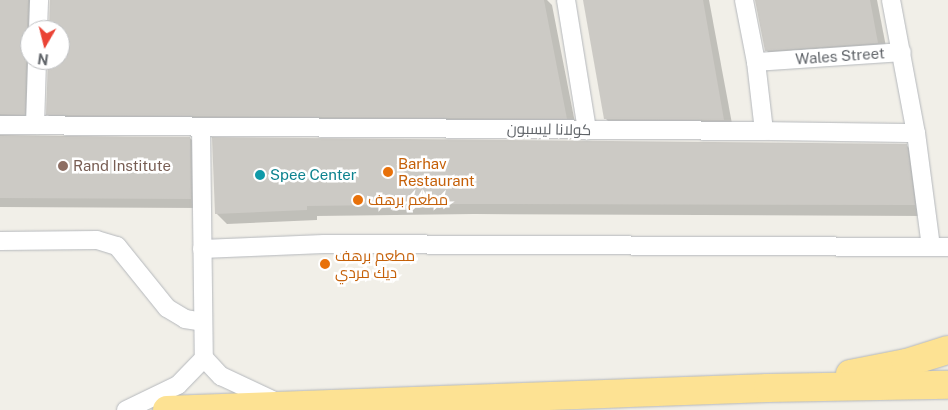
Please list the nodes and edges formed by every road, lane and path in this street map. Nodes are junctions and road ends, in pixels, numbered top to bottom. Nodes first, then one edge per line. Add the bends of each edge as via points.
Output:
1 (39, 0) edge
2 (566, 0) edge
3 (744, 0) edge
4 (891, 0) edge
5 (38, 20) edge
6 (902, 52) junction
7 (756, 62) junction
8 (37, 70) edge
9 (0, 125) edge
10 (35, 125) junction
11 (201, 128) junction
12 (586, 130) junction
13 (764, 131) junction
14 (916, 133) junction
15 (0, 241) edge
16 (940, 247) edge
17 (202, 249) junction
18 (203, 322) junction
19 (948, 350) edge
20 (204, 358) junction
21 (948, 385) edge
22 (768, 388) junction
23 (287, 407) junction
24 (126, 410) edge
25 (167, 410) edge

1 - 5 street
2 - 12 street
3 - 7 street
4 - 6 street, Wales Street
6 - 7 street, Wales Street
6 - 14 street
7 - 13 street
8 - 10 street
9 - 10 street, كولانا ليسبون
10 - 11 street, كولانا ليسبون
11 - 12 street, كولانا ليسبون
11 - 17 street
12 - 13 street, كولانا ليسبون
13 - 14 street, كولانا ليسبون
14 - 16 street
15 - 18 street via 98,240 117,246 167,308 185,319
16 - 17 street via 324,244
17 - 18 street
18 - 20 street
19 - 22 highway via 887,367
20 - 23 street via 221,376
20 - 24 street via 178,385
21 - 22 highway
22 - 23 highway
23 - 25 highway

